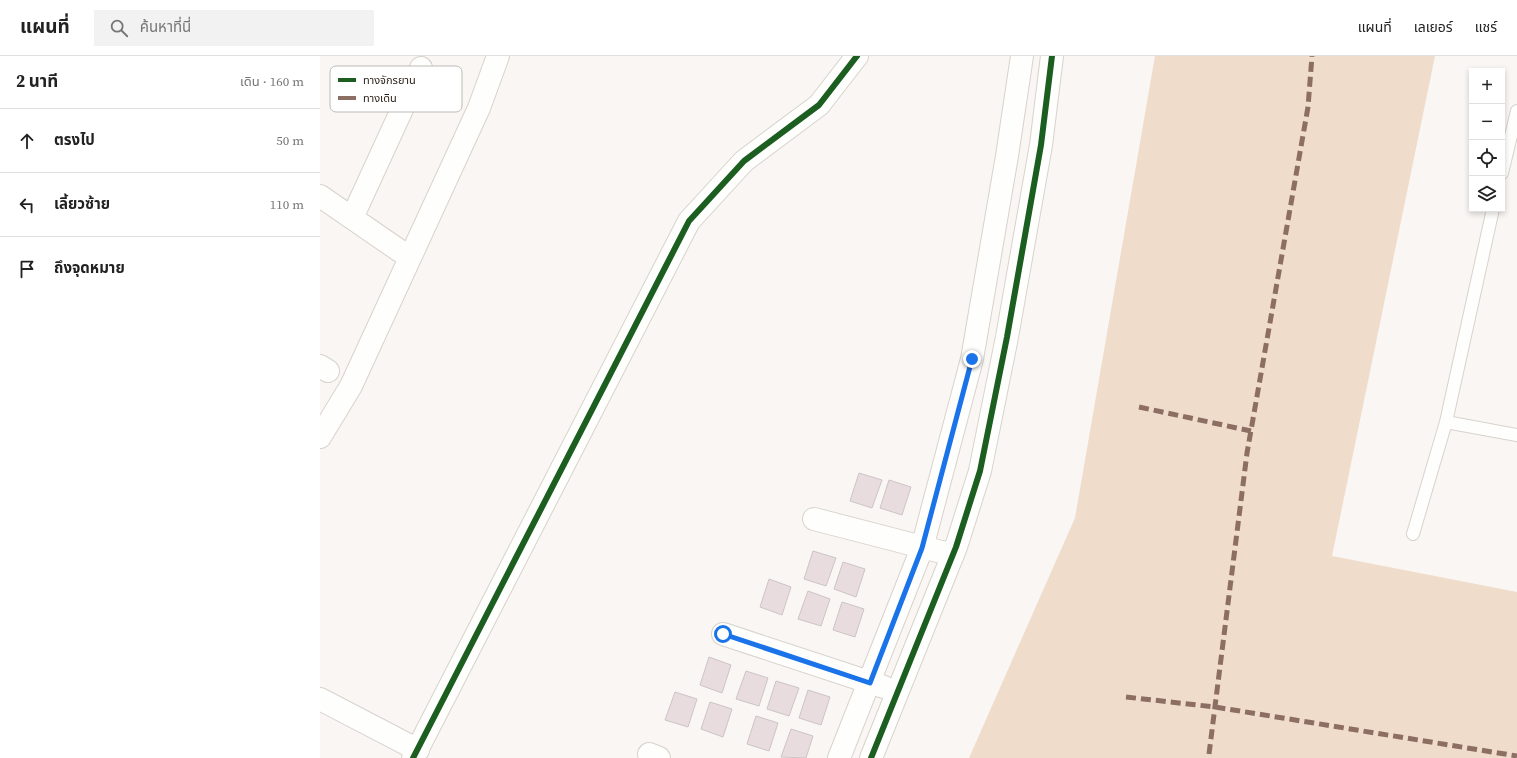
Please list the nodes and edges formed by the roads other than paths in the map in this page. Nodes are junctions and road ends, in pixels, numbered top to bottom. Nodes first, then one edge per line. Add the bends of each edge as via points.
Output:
1 (498, 56) edge
2 (857, 56) edge
3 (1022, 56) edge
4 (1052, 56) edge
5 (1517, 111) edge
6 (401, 112) edge
7 (1516, 124) edge
8 (1505, 162) edge
9 (320, 196) edge
10 (1492, 212) edge
11 (352, 218) junction
12 (400, 251) dead end
13 (1446, 422) junction
14 (1517, 435) edge
15 (320, 437) edge
16 (814, 519) dead end
17 (1412, 534) dead end
18 (922, 548) junction
19 (953, 555) junction
20 (723, 634) dead end
21 (870, 683) junction
22 (898, 692) junction
23 (320, 699) edge
24 (416, 754) edge
25 (839, 758) edge
26 (871, 758) edge

1 - 15 street via 479,108 351,386
2 - 24 street via 819,105 744,161 689,221
3 - 18 street via 1008,156 972,359
4 - 19 street via 1041,145 1007,336 980,471
5 - 7 lane
6 - 11 street
7 - 8 lane
9 - 11 street
10 - 13 lane
11 - 12 street
13 - 14 lane
13 - 17 lane
16 - 18 street
18 - 19 street
18 - 21 street
19 - 22 street
20 - 21 street
21 - 22 street
21 - 25 street
22 - 26 street
23 - 24 street

